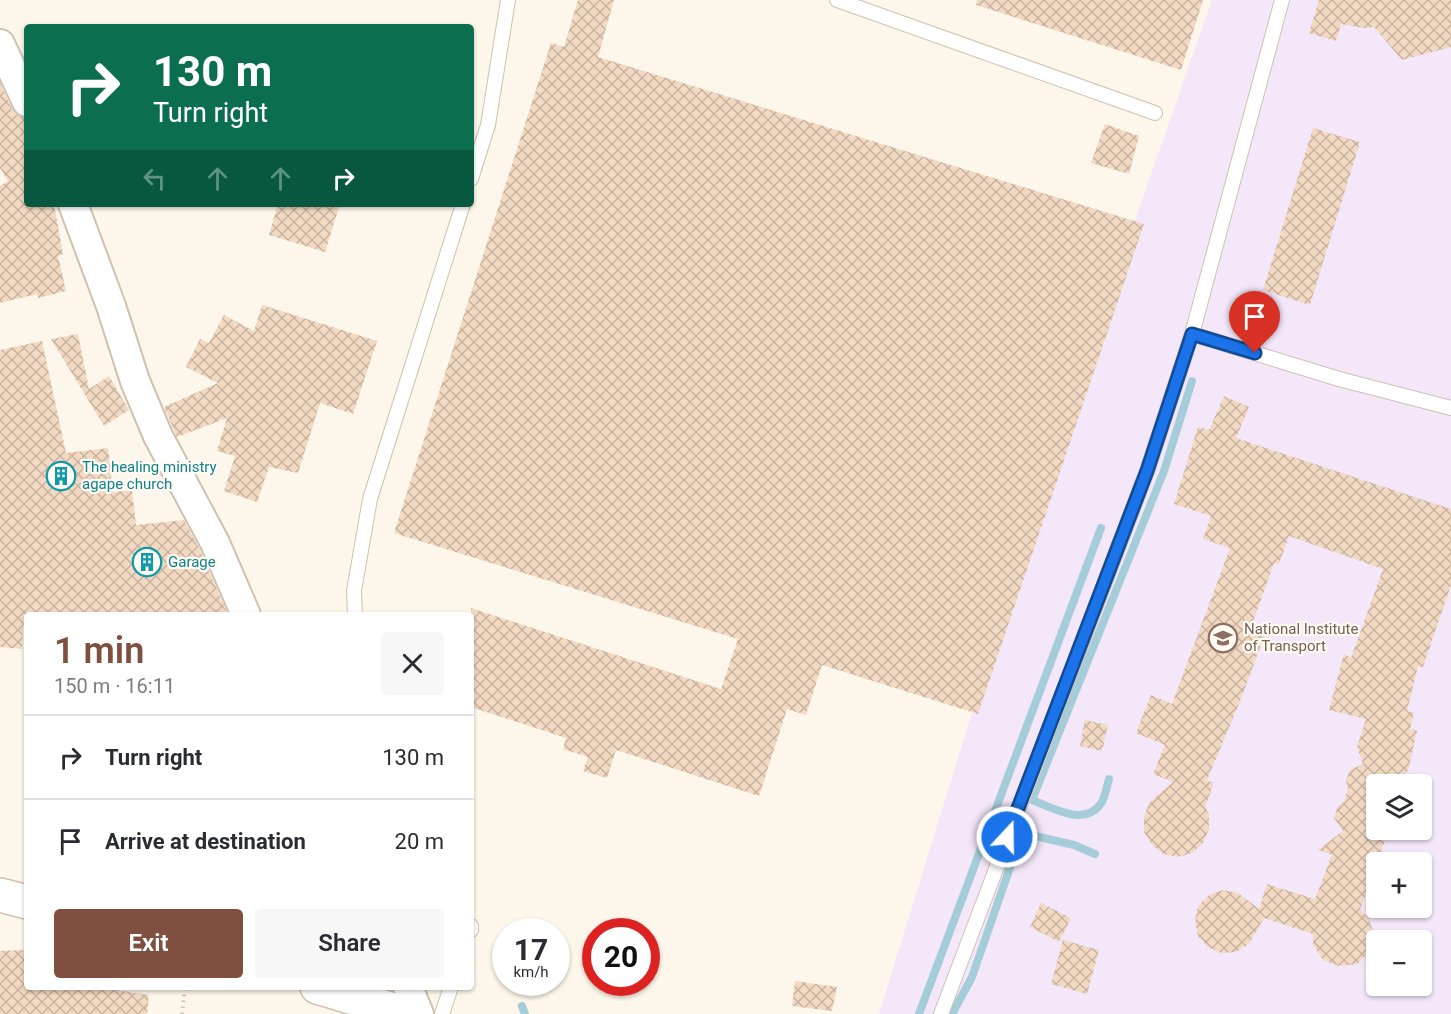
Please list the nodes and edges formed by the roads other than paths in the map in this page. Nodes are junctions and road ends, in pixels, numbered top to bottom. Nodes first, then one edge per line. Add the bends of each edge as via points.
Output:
1 (508, 0) edge
2 (837, 0) edge
3 (1282, 0) edge
4 (0, 44) edge
5 (24, 96) edge
6 (1155, 113) dead end
7 (474, 169) edge
8 (74, 207) edge
9 (462, 207) edge
10 (1192, 334) junction
11 (1451, 408) edge
12 (245, 612) edge
13 (355, 612) edge
14 (0, 895) edge
15 (24, 901) edge
16 (327, 990) edge
17 (409, 990) edge
18 (450, 990) edge
19 (407, 1014) edge
20 (419, 1014) edge
21 (442, 1014) edge
22 (941, 1014) edge

1 - 7 lane via 488,125
2 - 6 lane
3 - 10 lane
4 - 5 street
8 - 12 street via 158,436 215,543
9 - 13 lane via 369,499 354,591
10 - 11 lane
10 - 22 lane via 1147,471
14 - 15 main road
16 - 19 main road
17 - 20 street
18 - 21 lane

